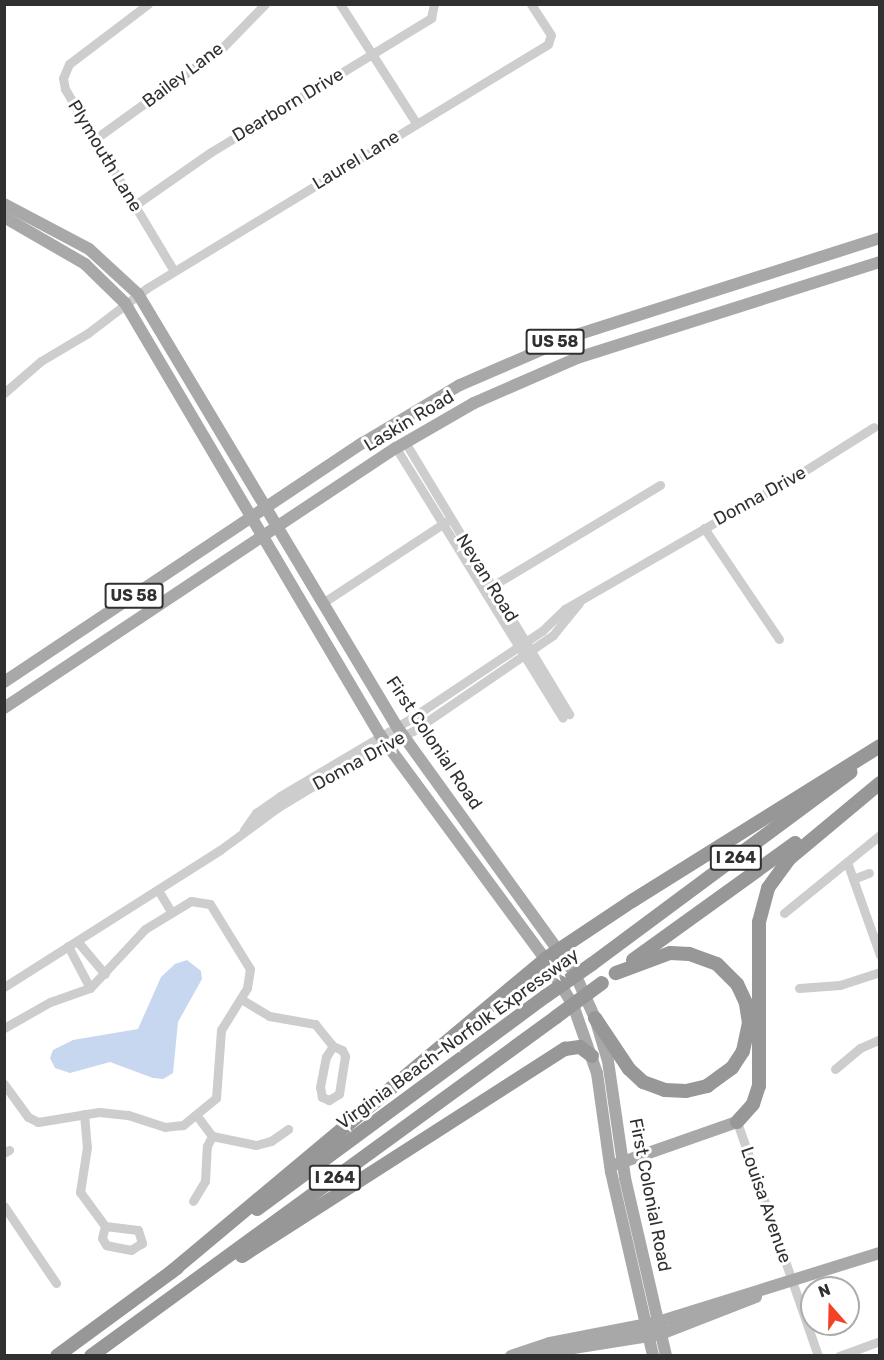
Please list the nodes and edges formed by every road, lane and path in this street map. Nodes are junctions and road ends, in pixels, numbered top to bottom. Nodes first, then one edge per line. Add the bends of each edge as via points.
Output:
1 (148, 4) edge
2 (265, 4) edge
3 (340, 4) edge
4 (434, 4) edge
5 (531, 4) edge
6 (373, 54) junction
7 (416, 123) junction
8 (95, 139) junction
9 (4, 204) edge
10 (135, 205) junction
11 (6, 223) edge
12 (879, 238) edge
13 (879, 262) edge
14 (174, 271) junction
15 (138, 294) junction
16 (125, 303) junction
17 (4, 393) edge
18 (874, 427) dead end
19 (401, 445) junction
20 (660, 486) dead end
21 (267, 507) junction
22 (251, 517) junction
23 (451, 519) junction
24 (441, 525) junction
25 (279, 526) junction
26 (704, 528) junction
27 (264, 536) junction
28 (492, 586) junction
29 (483, 592) junction
30 (324, 602) junction
31 (779, 639) dead end
32 (525, 648) junction
33 (4, 682) edge
34 (4, 708) edge
35 (566, 716) dead end
36 (400, 732) junction
37 (383, 739) junction
38 (879, 746) edge
39 (879, 751) edge
40 (879, 782) edge
41 (434, 811) junction
42 (470, 828) junction
43 (879, 835) edge
44 (458, 840) junction
45 (847, 862) junction
46 (497, 863) junction
47 (869, 873) dead end
48 (853, 879) junction
49 (158, 890) junction
50 (171, 912) junction
51 (784, 913) dead end
52 (77, 941) junction
53 (68, 946) junction
54 (558, 950) junction
55 (879, 955) edge
56 (545, 959) junction
57 (879, 972) edge
58 (616, 973) junction
59 (105, 974) junction
60 (4, 987) edge
61 (90, 988) junction
62 (799, 988) dead end
63 (241, 999) junction
64 (595, 1018) junction
65 (4, 1028) edge
66 (879, 1039) edge
67 (333, 1046) junction
68 (592, 1056) junction
69 (835, 1069) dead end
70 (4, 1084) edge
71 (84, 1114) junction
72 (197, 1116) junction
73 (737, 1122) junction
74 (288, 1129) dead end
75 (212, 1136) junction
76 (616, 1164) junction
77 (193, 1201) dead end
78 (4, 1206) edge
79 (105, 1226) dead end
80 (879, 1253) edge
81 (170, 1273) junction
82 (793, 1282) junction
83 (56, 1283) dead end
84 (653, 1329) junction
85 (114, 1338) junction
86 (879, 1341) edge
87 (57, 1356) edge
88 (91, 1356) edge
89 (511, 1356) edge
90 (524, 1356) edge
91 (653, 1356) edge
92 (666, 1356) edge
93 (818, 1356) edge
94 (839, 1356) edge

1 - 8 street, Plymouth Lane via 69,64 63,78
2 - 8 street, Bailey Lane via 224,46
3 - 6 street
4 - 6 street, Dearborn Drive via 431,18
5 - 7 street, Laurel Lane via 551,35 548,44
6 - 7 street
6 - 10 street, Dearborn Drive via 210,152
7 - 14 street, Laurel Lane
8 - 10 street, Plymouth Lane
9 - 15 main road, First Colonial Road via 89,249
10 - 14 street, Plymouth Lane
11 - 16 main road, First Colonial Road via 85,264
12 - 21 main road, Laskin Road / US 58 via 591,330 511,360 417,409
13 - 19 main road, Laskin Road / US 58 via 552,367 474,403
14 - 15 street, Laurel Lane
15 - 16 street, Laurel Lane
15 - 21 main road, First Colonial Road
16 - 17 street, Laurel Lane via 88,333 52,353
16 - 22 main road, First Colonial Road
18 - 26 street, Donna Drive
19 - 23 street, Nevan Road
19 - 24 street, Nevan Road
19 - 25 main road, Laskin Road / US 58
20 - 28 street
21 - 22 main road, Laskin Road / US 58
21 - 25 main road, First Colonial Road
22 - 27 main road, First Colonial Road
22 - 33 main road, Laskin Road / US 58
23 - 24 street
23 - 28 street, Nevan Road
24 - 29 street, Nevan Road
24 - 30 street
25 - 27 main road, Laskin Road / US 58
25 - 30 main road, First Colonial Road
26 - 31 street
26 - 32 street, Donna Drive via 581,599
27 - 34 main road, Laskin Road / US 58
27 - 37 main road, First Colonial Road
28 - 29 street
28 - 32 street, Nevan Road
29 - 32 street, Nevan Road
30 - 36 main road, First Colonial Road
32 - 35 street, Nevan Road
32 - 36 street, Donna Drive
36 - 37 street, Donna Drive
36 - 42 main road, First Colonial Road
37 - 41 main road, First Colonial Road
37 - 49 street, Donna Drive via 256,813 244,830
38 - 54 highway
39 - 81 highway, Virginia Beach-Norfolk Expressway / I 264, bridge
40 - 58 highway, I 264
40 - 73 highway via 790,858 768,888 759,922 759,1086 749,1110
41 - 42 main road via 459,829
41 - 44 main road, First Colonial Road
42 - 46 main road, First Colonial Road
43 - 45 street
44 - 46 main road via 469,841
44 - 56 main road, First Colonial Road
45 - 48 street
45 - 51 street
46 - 54 main road, First Colonial Road
47 - 48 street
48 - 55 street
49 - 50 street
49 - 52 street, Donna Drive
50 - 59 street via 135,938
50 - 63 street via 196,899 210,904 250,969
52 - 53 street, Donna Drive
52 - 59 street
53 - 60 street, Donna Drive
53 - 61 street
54 - 56 highway
54 - 64 main road, First Colonial Road via 581,985
56 - 68 main road, First Colonial Road via 573,1005
56 - 81 highway
57 - 62 street via 840,985
58 - 64 highway via 670,953 689,954 717,964 737,984 746,1003 748,1032 742,1051 732,1068 707,1086 665,1090 643,1082 629,1069
58 - 85 highway, I 264, bridge
59 - 61 street
61 - 65 street via 50,1002
63 - 67 street via 269,1016 315,1024
63 - 72 street via 224,1023 218,1041 218,1092
64 - 76 main road, First Colonial Road via 611,1080
66 - 69 street via 860,1048
67 - 67 street via 345,1056 339,1094 330,1100 322,1097 320,1087 326,1057
68 - 76 main road, First Colonial Road
68 - 85 highway via 580,1047 565,1049
70 - 71 street via 33,1120 45,1122
71 - 72 street via 111,1112 170,1128
71 - 79 street via 87,1147 80,1192
72 - 75 street
73 - 76 main road
73 - 82 street, Louisa Avenue
74 - 75 street via 271,1141 256,1145
75 - 77 street via 207,1146 205,1181
76 - 84 main road, First Colonial Road
78 - 83 street
80 - 82 main road
81 - 87 highway, Virginia Beach-Norfolk Expressway / I 264
82 - 84 main road
82 - 93 street, Louisa Avenue
84 - 89 main road via 550,1343
84 - 90 main road
84 - 91 main road, First Colonial Road
84 - 92 main road, First Colonial Road
85 - 88 highway, I 264
86 - 94 street

